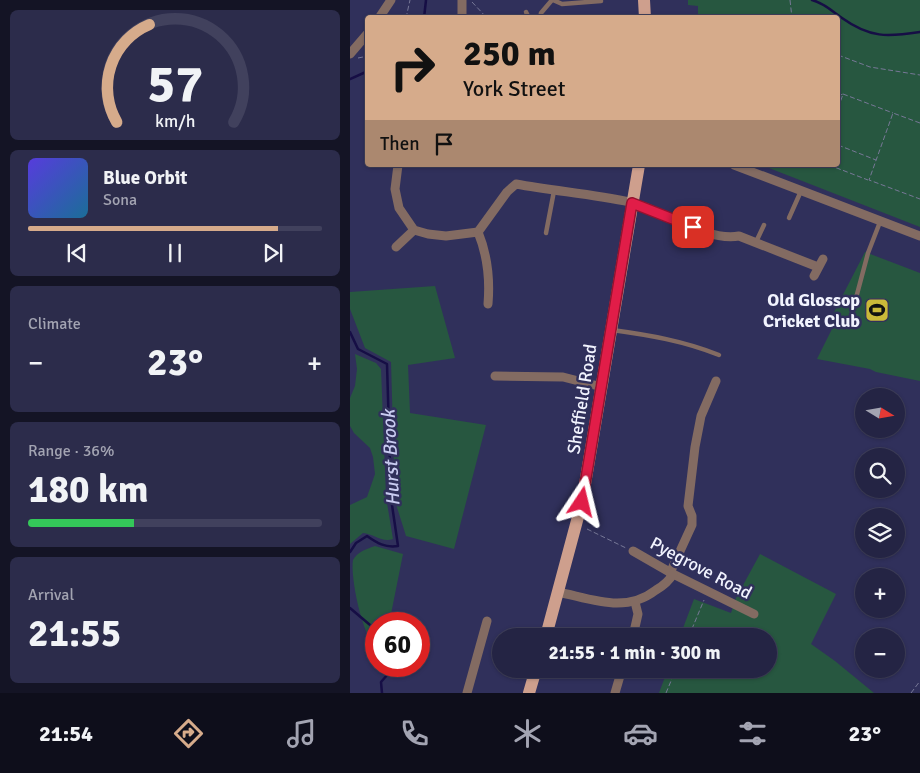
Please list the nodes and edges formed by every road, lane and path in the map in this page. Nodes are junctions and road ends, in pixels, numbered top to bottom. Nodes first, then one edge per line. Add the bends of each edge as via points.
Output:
1 (391, 0) edge
2 (410, 0) edge
3 (462, 0) edge
4 (469, 0) edge
5 (552, 0) edge
6 (644, 0) edge
7 (790, 0) edge
8 (601, 2) dead end
9 (526, 12) dead end
10 (381, 15) edge
11 (407, 15) edge
12 (462, 15) edge
13 (484, 15) edge
14 (528, 15) edge
15 (541, 15) edge
16 (645, 15) edge
17 (792, 15) edge
18 (365, 37) edge
19 (351, 51) edge
20 (840, 56) edge
21 (920, 75) edge
22 (843, 94) junction
23 (840, 95) edge
24 (840, 103) edge
25 (893, 113) junction
26 (920, 123) edge
27 (840, 147) edge
28 (877, 160) junction
29 (398, 167) edge
30 (638, 167) edge
31 (739, 167) edge
32 (833, 167) edge
33 (869, 180) junction
34 (554, 191) junction
35 (801, 191) junction
36 (920, 199) edge
37 (632, 203) junction
38 (789, 218) dead end
39 (880, 221) junction
40 (764, 225) dead end
41 (414, 230) junction
42 (478, 232) junction
43 (546, 233) dead end
44 (920, 236) edge
45 (756, 243) junction
46 (396, 247) dead end
47 (814, 276) dead end
48 (488, 304) dead end
49 (852, 313) dead end
50 (611, 330) junction
51 (719, 355) dead end
52 (495, 376) dead end
53 (716, 381) dead end
54 (602, 387) junction
55 (577, 524) junction
56 (633, 551) joint
57 (672, 574) junction
58 (558, 592) junction
59 (708, 592) junction
60 (635, 602) junction
61 (754, 614) dead end
62 (487, 620) dead end
63 (548, 628) edge
64 (635, 628) edge
65 (692, 628) edge
66 (533, 678) edge
67 (619, 678) edge
68 (672, 678) edge
69 (920, 681) edge
70 (468, 693) edge
71 (529, 693) edge
72 (614, 693) edge
73 (666, 693) edge
74 (911, 693) edge

1 - 10 street
2 - 11 path
3 - 12 street
4 - 13 path
5 - 8 lane via 562,4
5 - 15 lane
6 - 16 main road
7 - 17 path
9 - 14 lane
18 - 19 street
20 - 21 path via 870,66
22 - 23 path
22 - 24 path
22 - 25 path
25 - 26 path
25 - 28 path
27 - 28 path
28 - 33 path
29 - 41 street via 395,189 399,208
30 - 37 main road, Sheffield Road
31 - 35 street
32 - 33 path
33 - 36 path
34 - 37 street
34 - 42 street via 516,184
34 - 43 lane
35 - 38 lane
35 - 39 street
37 - 45 street via 709,233 728,238 739,236
37 - 50 main road, Sheffield Road
39 - 44 street
39 - 49 lane
40 - 45 lane
41 - 42 street via 446,236
41 - 46 street
42 - 48 street via 484,248
45 - 47 street via 820,263
50 - 51 lane via 691,344
50 - 54 main road, Sheffield Road
52 - 54 street via 564,377
53 - 57 street via 715,396 701,416 692,461 688,506 692,525
54 - 55 main road, Sheffield Road
55 - 56 path
55 - 58 main road, Sheffield Road
56 - 57 street, Pyegrove Road
57 - 59 street, Pyegrove Road
57 - 60 street via 670,580 652,594
58 - 60 street via 619,604
58 - 63 main road, Sheffield Road
59 - 61 street, Pyegrove Road
59 - 65 path
60 - 64 street via 638,614
62 - 70 street
66 - 71 main road
67 - 72 street
68 - 73 path
69 - 74 path

